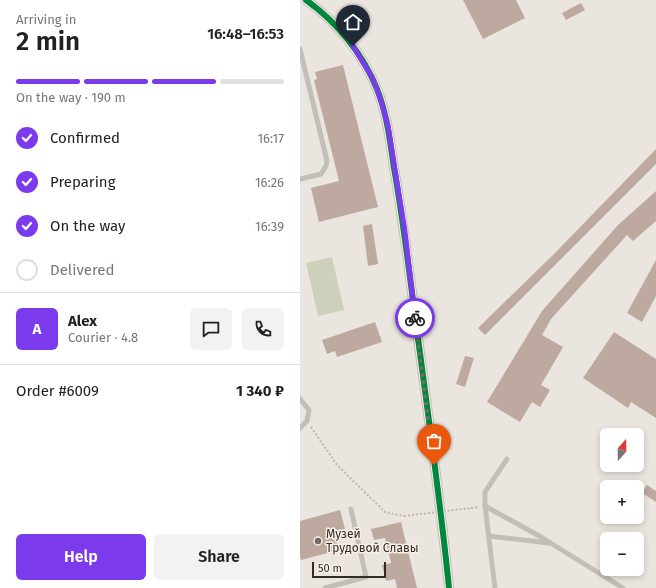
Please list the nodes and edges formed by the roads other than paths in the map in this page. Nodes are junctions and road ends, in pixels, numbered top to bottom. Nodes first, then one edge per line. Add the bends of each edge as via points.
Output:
1 (306, 0) edge
2 (300, 49) edge
3 (300, 179) edge
4 (300, 399) edge
5 (300, 428) edge
6 (507, 459) dead end
7 (485, 506) junction
8 (350, 509) dead end
9 (489, 536) junction
10 (551, 543) junction
11 (325, 588) edge
12 (449, 588) edge
13 (495, 588) edge
14 (623, 588) edge

1 - 12 street via 343,34 366,67 378,91 388,126 405,232
2 - 3 lane via 327,161 321,174
4 - 5 lane via 309,410 306,421
6 - 7 lane via 485,492
7 - 9 lane
7 - 10 lane
8 - 11 lane via 366,577
9 - 10 lane
9 - 13 lane
10 - 14 lane

